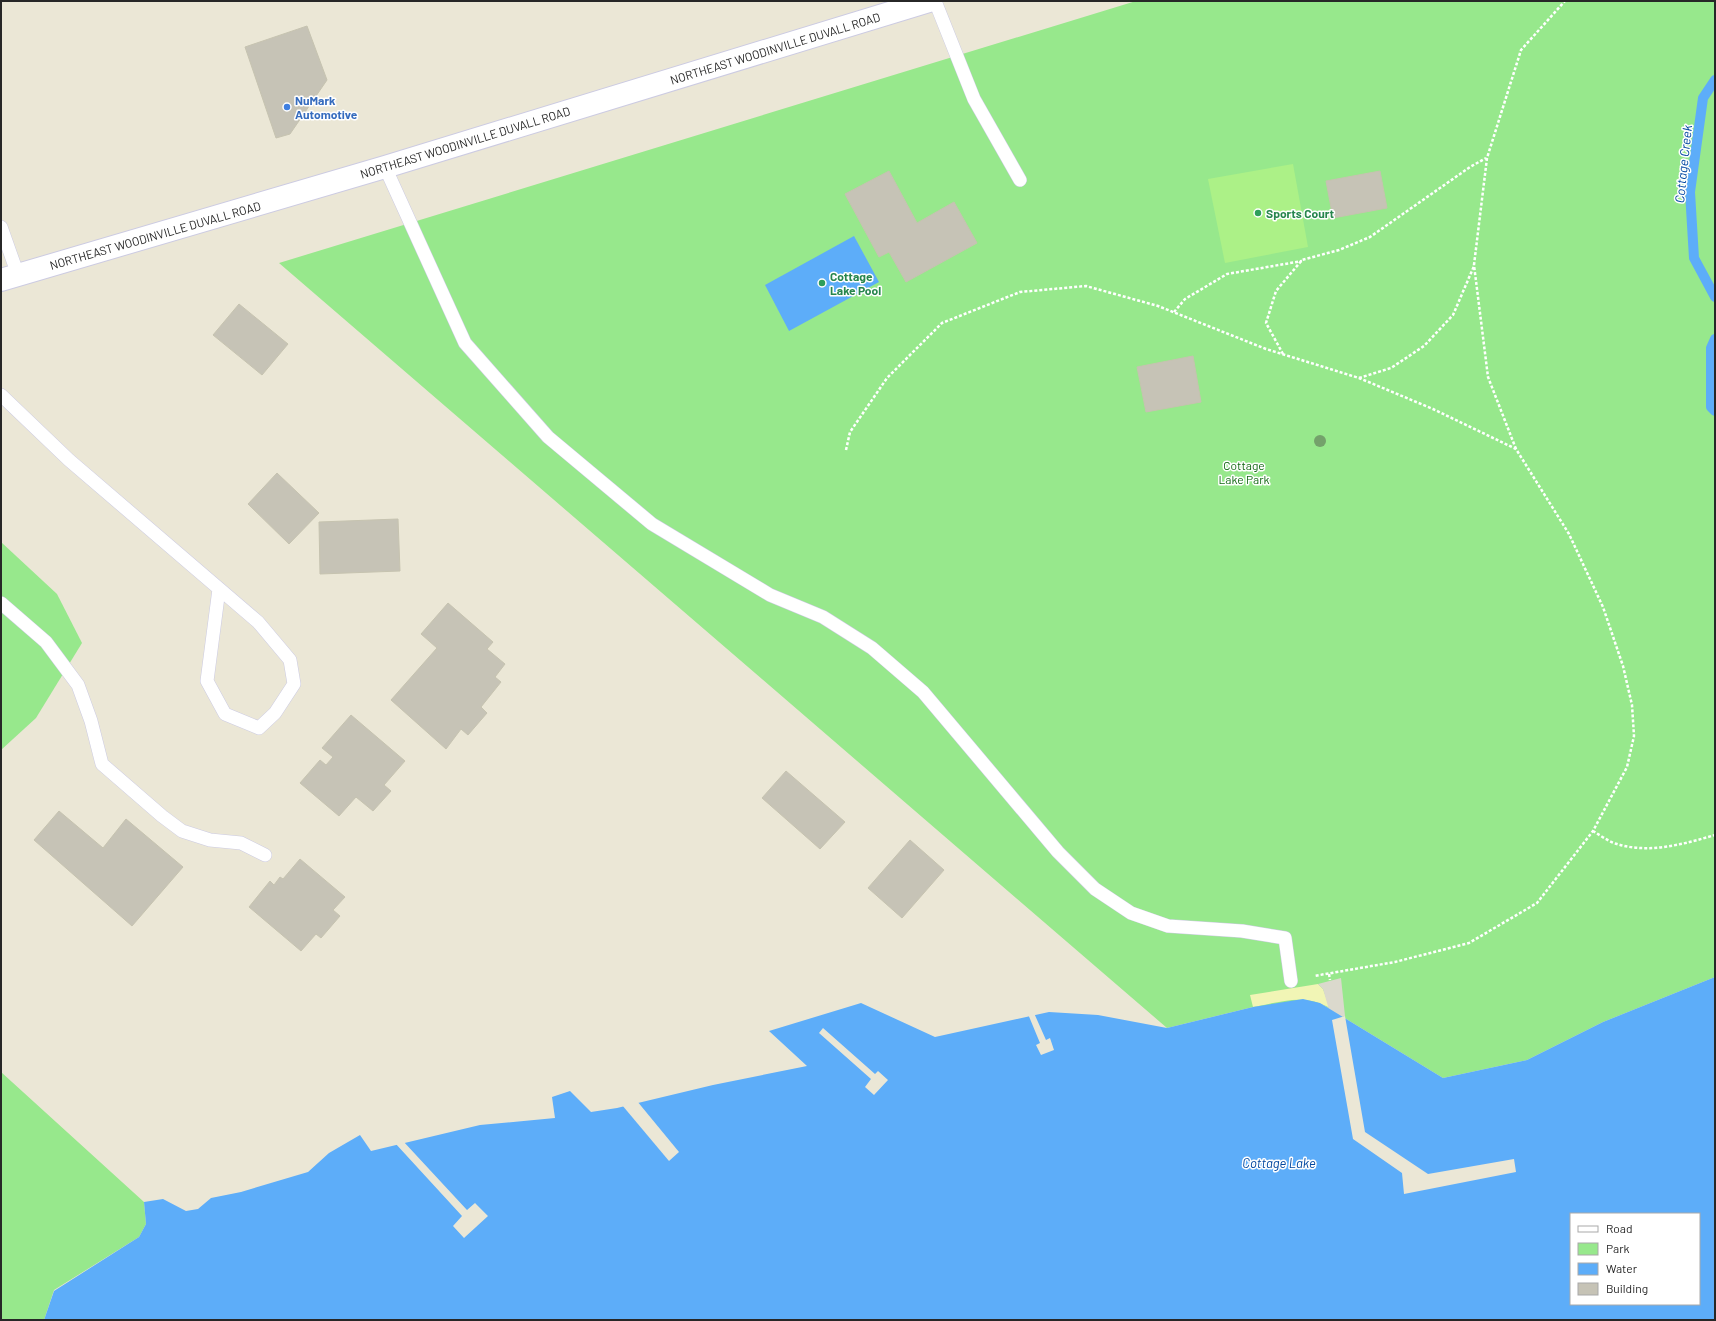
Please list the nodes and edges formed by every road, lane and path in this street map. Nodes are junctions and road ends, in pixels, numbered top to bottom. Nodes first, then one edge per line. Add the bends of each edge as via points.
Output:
1 (929, 1) edge
2 (935, 1) edge
3 (1564, 1) edge
4 (892, 6) edge
5 (1487, 158) junction
6 (385, 167) junction
7 (1020, 180) dead end
8 (1, 227) edge
9 (1302, 260) junction
10 (1474, 265) junction
11 (9, 278) edge
12 (1174, 312) junction
13 (1283, 354) junction
14 (1359, 378) junction
15 (1, 395) edge
16 (1516, 449) junction
17 (846, 450) dead end
18 (219, 589) junction
19 (1, 603) edge
20 (1592, 831) junction
21 (1715, 835) edge
22 (265, 855) dead end
23 (1329, 974) junction
24 (1291, 980) joint
25 (1330, 980) dead end

1 - 4 main road, NORTHEAST WOODINVILLE DUVALL ROAD
2 - 7 lane via 974,98
3 - 5 path via 1521,50
4 - 6 main road, NORTHEAST WOODINVILLE DUVALL ROAD
5 - 9 path via 1470,167 1370,237 1339,250
5 - 10 path
6 - 11 main road, NORTHEAST WOODINVILLE DUVALL ROAD
6 - 24 lane via 466,343 548,437 652,524 770,595 823,617 872,648 922,692 1058,852 1095,889 1131,913 1168,926 1242,931 1285,938
8 - 11 lane
9 - 12 path via 1227,274 1185,300
9 - 13 path via 1276,291 1266,323
10 - 14 path via 1453,315 1424,346 1391,368
10 - 16 path via 1488,377
12 - 13 path
12 - 17 path via 1086,286 1020,292 942,323 887,378 850,432
13 - 14 path
14 - 16 path via 1433,408
15 - 18 lane via 69,460
16 - 20 path via 1569,534 1602,607 1623,666 1632,705 1634,736 1627,767
18 - 18 lane via 258,622 290,660 294,684 275,714 258,728 225,714 207,681
19 - 22 lane via 46,642 78,685 102,764 182,830 210,840 241,843
20 - 21 path via 1616,844 1638,848 1684,844
20 - 23 path via 1537,903 1469,943 1394,962
23 - 24 path
23 - 25 path

